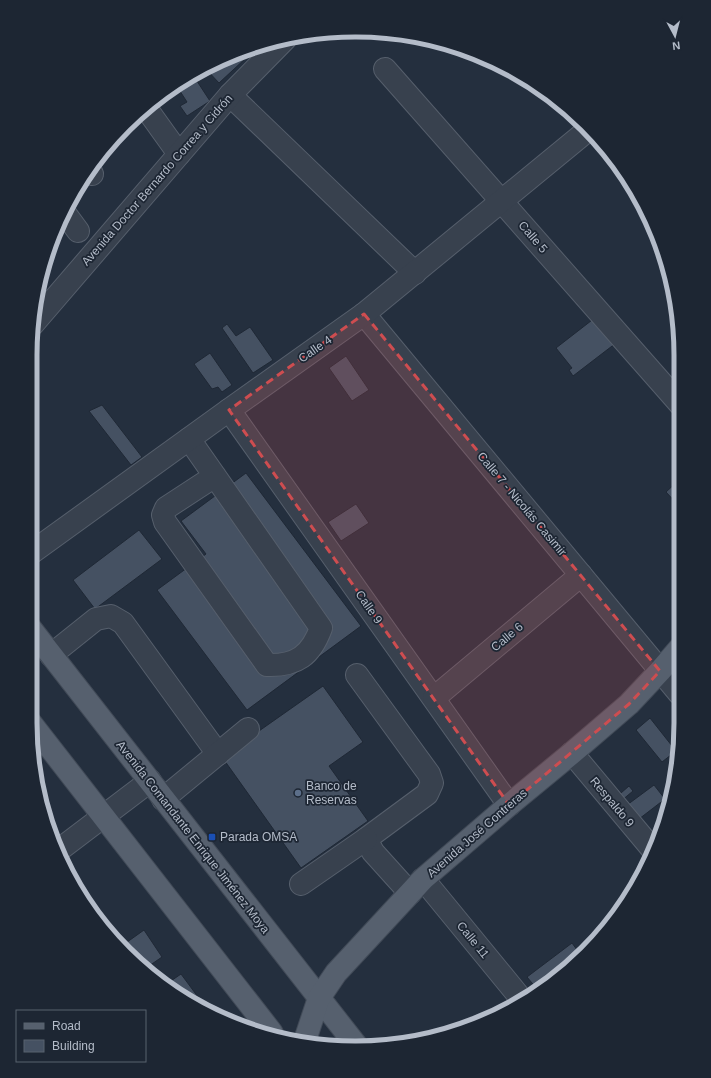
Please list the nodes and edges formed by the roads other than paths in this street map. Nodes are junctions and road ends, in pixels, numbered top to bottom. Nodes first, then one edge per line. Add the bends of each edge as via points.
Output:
1 (277, 47) edge
2 (385, 69) dead end
3 (230, 95) junction
4 (149, 113) edge
5 (584, 133) edge
6 (179, 154) junction
7 (501, 200) junction
8 (68, 218) edge
9 (78, 232) dead end
10 (414, 273) junction
11 (364, 314) junction
12 (40, 316) edge
13 (674, 391) edge
14 (229, 410) junction
15 (189, 439) junction
16 (215, 476) junction
17 (37, 549) edge
18 (581, 575) junction
19 (37, 636) edge
20 (52, 655) junction
21 (674, 655) edge
22 (660, 671) junction
23 (357, 675) dead end
24 (674, 688) edge
25 (434, 698) junction
26 (248, 729) dead end
27 (37, 732) edge
28 (572, 753) junction
29 (218, 754) junction
30 (150, 781) junction
31 (163, 799) junction
32 (509, 805) junction
33 (103, 816) junction
34 (366, 839) junction
35 (649, 846) edge
36 (63, 847) edge
37 (301, 884) dead end
38 (416, 886) junction
39 (518, 996) edge
40 (319, 998) junction
41 (269, 1029) edge
42 (306, 1037) edge
43 (353, 1041) edge

1 - 3 street, Avenida Doctor Bernardo Correa y Cidrón
2 - 7 street, Calle 5
3 - 6 street, Avenida Doctor Bernardo Correa y Cidrón
3 - 10 street
4 - 6 street
5 - 7 street, Calle 4
6 - 12 street, Avenida Doctor Bernardo Correa y Cidrón
7 - 10 street, Calle 4
7 - 13 street, Calle 5
8 - 9 street
10 - 11 street, Calle 4
11 - 14 street, Calle 4
11 - 18 street, Calle 7 - Nicolás Casimir
14 - 15 street, Calle 4
14 - 25 street, Calle 9
15 - 16 street
15 - 17 street, Calle 4
16 - 16 street via 321,628 307,653 295,661 267,665 165,522 163,515 166,508
18 - 22 street, Calle 7 - Nicolás Casimir
18 - 25 street, Calle 6
19 - 20 main road, Avenida Comandante Enrique Jiménez Moya
20 - 29 street via 96,618 111,616 123,623
20 - 30 main road, Avenida Comandante Enrique Jiménez Moya
21 - 22 main road, Avenida José Contreras
22 - 24 street, Calle 7 - Nicolás Casimir
22 - 28 main road, Avenida José Contreras via 629,704
23 - 34 street via 429,774 432,783 427,794
25 - 32 street, Calle 9
26 - 29 street
27 - 33 main road
28 - 32 main road, Avenida José Contreras
28 - 35 street, Respaldo 9
29 - 31 street
30 - 31 main road, Avenida Comandante Enrique Jiménez Moya
30 - 33 street
31 - 40 main road, Avenida Comandante Enrique Jiménez Moya
32 - 38 main road, Avenida José Contreras
33 - 36 street
33 - 41 main road
34 - 37 street
34 - 38 street, Calle 11 via 373,852
38 - 39 street, Calle 11
38 - 40 main road, Avenida José Contreras via 336,973
40 - 42 main road, Avenida José Contreras
40 - 43 main road, Avenida Comandante Enrique Jiménez Moya

